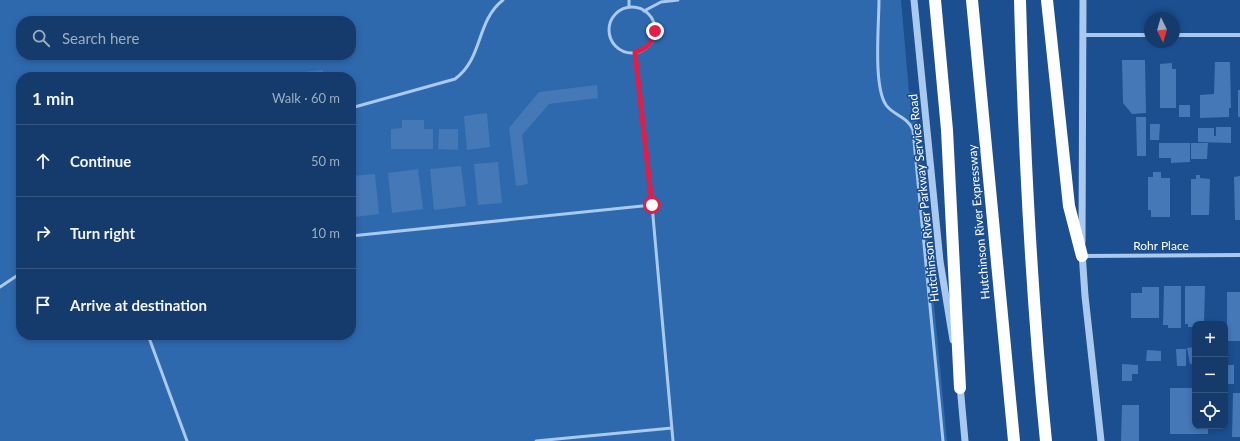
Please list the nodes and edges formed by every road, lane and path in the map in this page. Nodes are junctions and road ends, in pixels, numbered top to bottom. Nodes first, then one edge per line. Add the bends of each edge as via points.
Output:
1 (503, 0) edge
2 (628, 0) edge
3 (678, 0) edge
4 (879, 0) edge
5 (914, 0) edge
6 (935, 0) edge
7 (972, 0) edge
8 (1020, 0) edge
9 (1047, 0) edge
10 (1083, 0) edge
11 (629, 7) junction
12 (644, 11) junction
13 (1082, 35) junction
14 (1144, 35) edge
15 (1180, 35) edge
16 (1240, 35) edge
17 (635, 52) junction
18 (356, 107) edge
19 (652, 205) junction
20 (356, 235) edge
21 (1240, 255) edge
22 (1082, 256) junction
23 (16, 276) edge
24 (0, 287) edge
25 (150, 340) edge
26 (960, 388) junction
27 (672, 428) junction
28 (187, 441) edge
29 (536, 441) edge
30 (673, 441) edge
31 (943, 441) edge
32 (965, 441) edge
33 (1014, 441) edge
34 (1046, 441) edge
35 (1101, 441) edge

1 - 18 lane via 488,17 470,65 460,76
2 - 11 lane
3 - 12 lane via 661,2
4 - 31 lane via 878,67 882,98 890,110 908,122 912,130
5 - 26 street, Hutchinson River Parkway Service Road via 940,261
6 - 26 highway via 947,130
7 - 33 highway, Hutchinson River Expressway
8 - 34 highway via 1028,224
9 - 22 highway via 1069,206
10 - 13 street
11 - 12 lane
11 - 17 lane via 622,9 612,19 609,33 615,46 621,50
12 - 17 lane via 654,23 653,39 642,50
13 - 14 street
13 - 22 street
15 - 16 street
17 - 19 lane
19 - 20 lane
19 - 27 lane
21 - 22 street, Rohr Place
22 - 35 street
23 - 24 lane
25 - 28 lane
26 - 32 street, Hutchinson River Parkway Service Road
27 - 29 lane
27 - 30 lane

